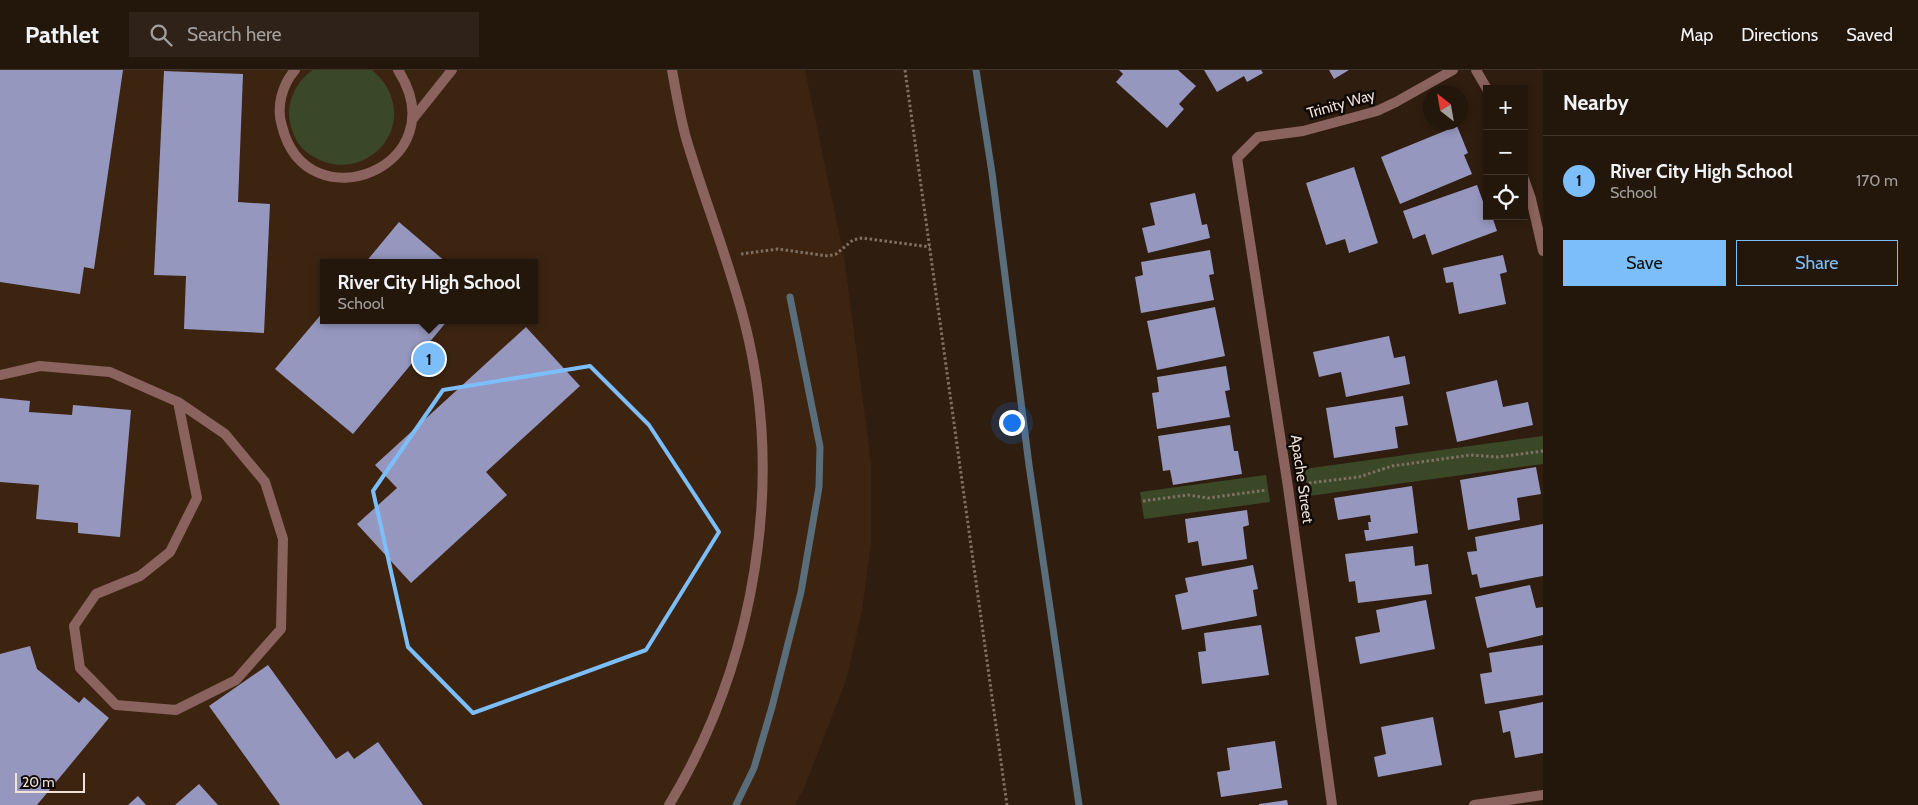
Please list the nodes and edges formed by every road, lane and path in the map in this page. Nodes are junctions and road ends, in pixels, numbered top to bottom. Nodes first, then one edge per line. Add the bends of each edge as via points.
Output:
1 (295, 70) edge
2 (398, 70) edge
3 (452, 70) edge
4 (672, 70) edge
5 (905, 70) edge
6 (1453, 70) edge
7 (1476, 70) edge
8 (1485, 85) edge
9 (412, 120) junction
10 (1237, 158) joint
11 (1528, 190) edge
12 (930, 247) junction
13 (1543, 250) edge
14 (726, 259) junction
15 (0, 375) edge
16 (178, 402) junction
17 (1543, 451) edge
18 (1309, 484) dead end
19 (1266, 490) dead end
20 (1143, 501) dead end
21 (1543, 795) edge
22 (669, 805) edge
23 (1007, 805) edge
24 (1332, 805) edge
25 (1474, 805) edge

1 - 9 street via 281,97 280,119 285,139 293,152 314,171 334,177 356,178 376,171 394,158 406,141
2 - 9 street via 412,101
3 - 9 street
4 - 14 street via 686,136
5 - 12 path
6 - 10 street, Trinity Way via 1377,111 1303,131 1258,137
7 - 8 street
10 - 24 street, Apache Street via 1288,487
11 - 13 street
12 - 14 path via 862,238 828,256 778,248
12 - 23 path
14 - 22 street via 745,323 756,376 762,448 761,522 750,595 726,684 699,750
15 - 16 street via 40,366 110,372
16 - 16 street via 225,434 265,482 284,539 281,629 236,680 176,710 116,705 80,668 74,626 96,594 140,576 170,552 197,498
17 - 18 path via 1392,466 1359,477
19 - 20 path via 1208,498 1188,495
21 - 25 street

